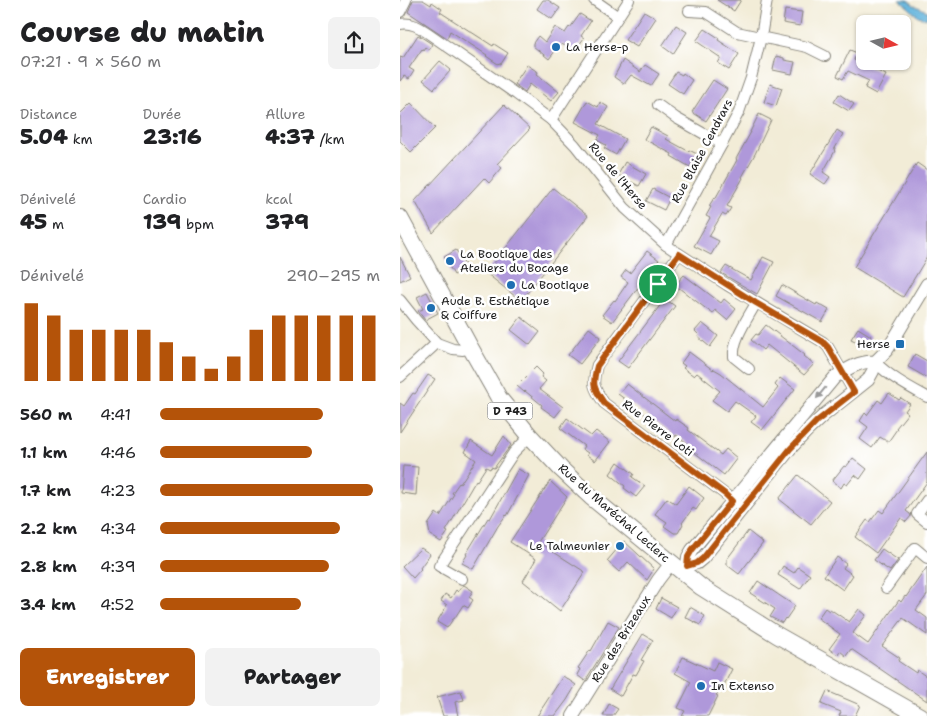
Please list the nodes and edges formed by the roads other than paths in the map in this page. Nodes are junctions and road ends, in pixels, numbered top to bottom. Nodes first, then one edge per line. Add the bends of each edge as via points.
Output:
1 (406, 0) edge
2 (594, 0) edge
3 (629, 0) edge
4 (767, 0) edge
5 (688, 11) dead end
6 (400, 12) edge
7 (617, 16) junction
8 (400, 24) edge
9 (760, 37) junction
10 (825, 56) dead end
11 (658, 105) dead end
12 (551, 120) junction
13 (722, 144) junction
14 (400, 218) edge
15 (666, 245) junction
16 (679, 254) junction
17 (927, 284) edge
18 (400, 300) edge
19 (756, 303) junction
20 (437, 343) junction
21 (470, 347) junction
22 (876, 362) junction
23 (749, 369) dead end
24 (842, 372) junction
25 (400, 376) edge
26 (854, 392) junction
27 (927, 398) edge
28 (530, 436) junction
29 (927, 500) edge
30 (738, 505) junction
31 (927, 522) edge
32 (927, 558) edge
33 (680, 566) junction
34 (462, 579) dead end
35 (886, 588) dead end
36 (573, 716) edge
37 (920, 716) edge

1 - 6 street
2 - 7 street
3 - 7 street
4 - 9 street, Rue Blaise Cendrars
5 - 9 street via 706,12 737,32
7 - 12 street
8 - 12 street, Rue de l'Herse via 416,25
9 - 10 street via 807,47
9 - 13 street, Rue Blaise Cendrars via 739,112
11 - 13 street
12 - 15 street, Rue de l'Herse via 625,208
13 - 15 street, Rue Blaise Cendrars
14 - 21 main road, Rue du Maréchal Leclerc / D 743
15 - 16 street, Rue de l'Herse
16 - 19 street, Rue de l'Herse
16 - 30 street, Rue Pierre Loti via 597,366 593,379 595,390 604,403
17 - 22 street via 894,340
18 - 20 street
19 - 23 street via 733,350 734,357
19 - 24 street, Rue de l'Herse via 823,342
20 - 21 street via 463,350
20 - 25 street
21 - 28 main road, Rue du Maréchal Leclerc / D 743 via 499,398
22 - 24 street via 863,362
22 - 26 street via 868,380
22 - 27 street via 901,383
24 - 26 street, Rue de l'Herse
24 -> 30 street via 829,383
26 - 30 street via 806,432
28 - 33 main road, Rue du Maréchal Leclerc / D 743 via 592,496
28 - 34 street via 514,452 439,566
29 - 31 street via 917,514
30 - 33 street, Rue des Brizeaux
32 - 35 street via 915,548
33 - 36 street, Rue des Brizeaux via 658,580
33 - 37 main road, Rue du Maréchal Leclerc / D 743 via 701,586 777,634

